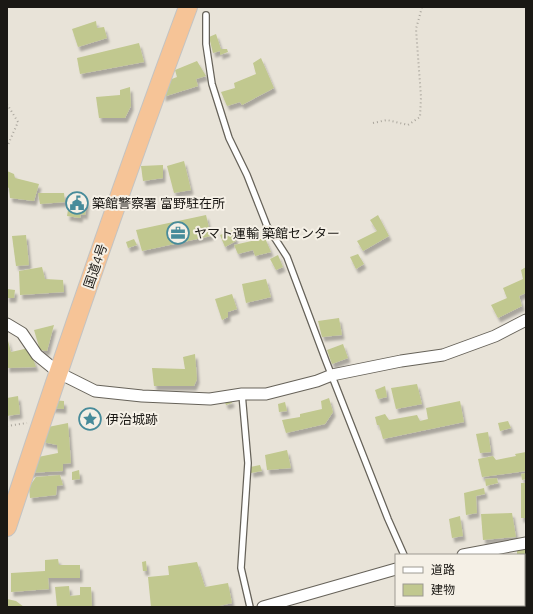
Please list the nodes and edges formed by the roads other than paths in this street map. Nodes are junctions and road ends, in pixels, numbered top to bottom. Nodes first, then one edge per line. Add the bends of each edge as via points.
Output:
1 (188, 7) edge
2 (206, 15) dead end
3 (526, 320) edge
4 (7, 324) edge
5 (59, 373) junction
6 (332, 375) junction
7 (242, 394) junction
8 (7, 527) edge
9 (526, 543) edge
10 (491, 553) edge
11 (404, 554) edge
12 (477, 554) edge
13 (395, 569) edge
14 (250, 607) edge
15 (263, 607) edge

1 - 5 highway, 国道4号 via 141,134
2 - 6 lane via 206,44 212,84 229,138 267,226 287,257
3 - 6 street via 495,336 443,355 400,360
4 - 5 street via 22,333 37,355
5 - 7 street via 96,391 210,399
5 - 8 highway, 国道4号
6 - 7 street via 266,394
6 - 11 lane
7 - 14 lane via 248,463 241,568
9 - 10 street
10 - 12 street
13 - 15 street

